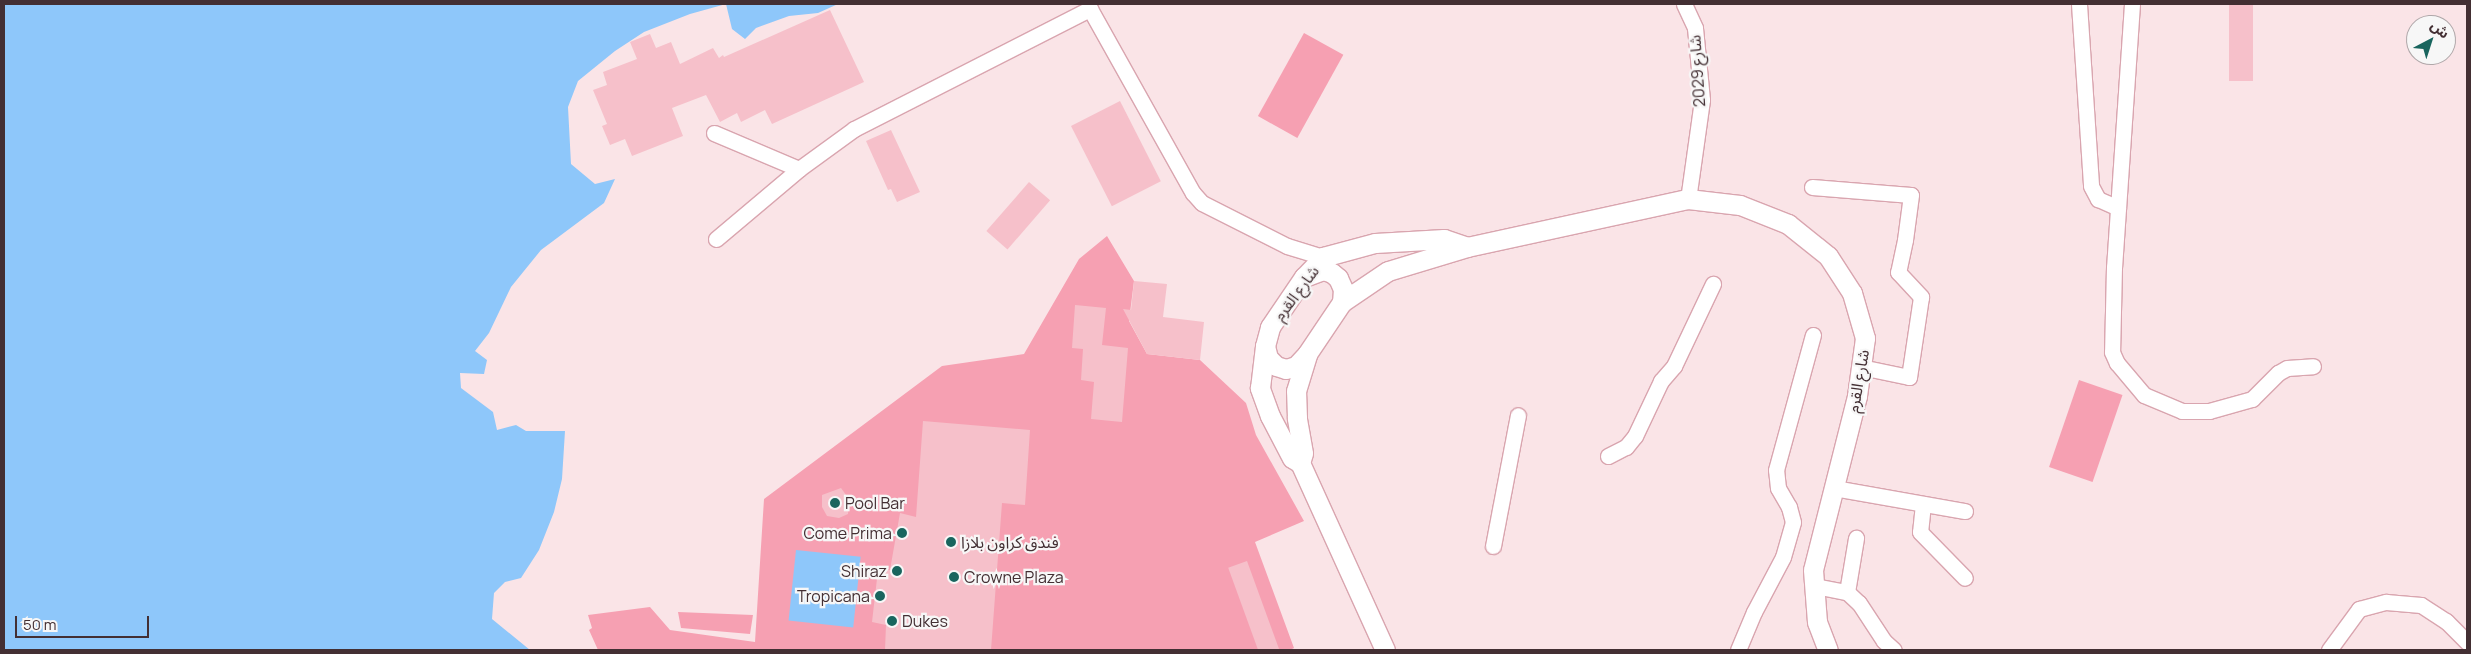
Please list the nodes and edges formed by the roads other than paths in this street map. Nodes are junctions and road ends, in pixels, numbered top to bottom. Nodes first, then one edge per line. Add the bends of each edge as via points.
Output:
1 (1684, 4) edge
2 (2079, 4) edge
3 (2132, 4) edge
4 (1089, 6) edge
5 (714, 133) dead end
6 (798, 169) junction
7 (1812, 187) dead end
8 (1688, 199) junction
9 (2118, 208) junction
10 (716, 239) dead end
11 (1467, 247) junction
12 (1324, 257) junction
13 (1304, 277) junction
14 (1713, 284) dead end
15 (1342, 302) junction
16 (1813, 335) dead end
17 (1265, 346) junction
18 (1307, 354) junction
19 (2313, 366) dead end
20 (1861, 367) junction
21 (1518, 415) dead end
22 (1608, 456) dead end
23 (1300, 463) junction
24 (1834, 488) junction
25 (1923, 504) junction
26 (1965, 511) dead end
27 (1856, 538) dead end
28 (1492, 546) dead end
29 (1965, 578) dead end
30 (1815, 586) junction
31 (1847, 592) junction
32 (2467, 642) edge
33 (1385, 650) edge
34 (1738, 650) edge
35 (1828, 650) edge
36 (1894, 650) edge
37 (2329, 650) edge

1 - 8 street, 2029 شارع via 1695,28 1702,100
2 - 9 street via 2091,186 2098,199
3 - 9 street
4 - 6 street via 854,129
4 - 12 street via 1193,193 1202,203 1287,246
5 - 6 street
6 - 10 street
7 - 20 street via 1911,195 1898,272 1921,297 1910,377
8 - 11 street, شارع القرم
8 - 20 street, شارع القرم via 1740,205 1788,224 1828,256 1852,293 1865,338
9 - 19 street via 2112,352 2117,363 2144,395 2182,411 2209,411 2252,399 2287,368
11 - 12 street, شارع القرم via 1444,239 1375,243
11 - 15 street, شارع القرم via 1388,271
12 - 13 street, شارع القرم
13 - 15 street via 1323,270 1332,273 1343,289
13 - 17 street, شارع القرم via 1270,327
14 - 22 street via 1674,366 1662,381 1635,436 1626,447
15 - 18 street, شارع القرم
16 - 34 street via 1776,470 1778,488 1793,522 1783,558
17 - 18 street via 1268,358 1276,366 1286,369 1296,366
17 - 23 street, شارع القرم via 1260,388 1270,416 1292,458
18 - 23 street, شارع القرم via 1296,391 1303,452
20 - 24 street, شارع القرم
21 - 28 street
23 - 33 street, شارع القرم
24 - 25 street
24 - 30 street, شارع القرم via 1814,570
25 - 26 street
25 - 29 street via 1920,532
27 - 31 street
30 - 31 street
30 - 35 street, شارع القرم via 1817,622
31 - 36 street
32 - 37 street via 2446,620 2421,606 2386,602 2359,609

